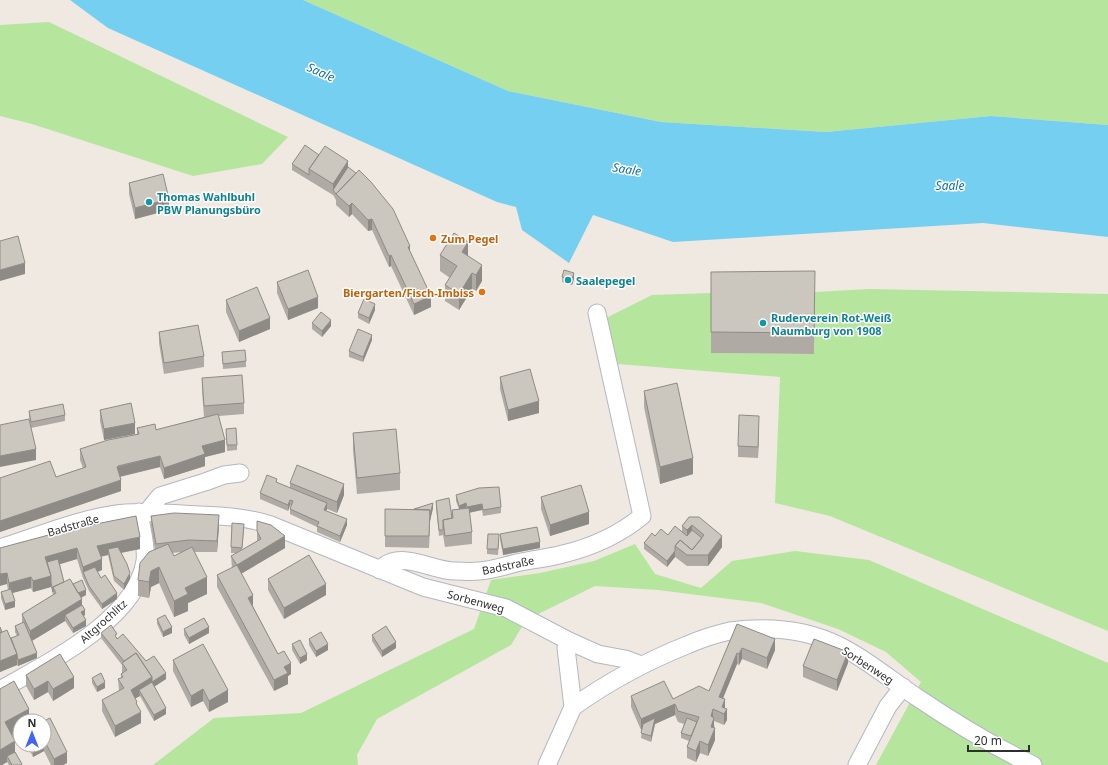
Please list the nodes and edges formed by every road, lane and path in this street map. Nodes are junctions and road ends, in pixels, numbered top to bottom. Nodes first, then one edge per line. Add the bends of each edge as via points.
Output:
1 (597, 313) dead end
2 (240, 473) dead end
3 (143, 512) junction
4 (0, 548) edge
5 (380, 570) junction
6 (569, 641) junction
7 (641, 665) junction
8 (902, 687) junction
9 (0, 690) edge
10 (573, 707) junction
11 (547, 765) edge
12 (857, 765) edge
13 (1033, 765) edge

1 - 5 street, Badstraße via 642,516 629,527 600,542 563,554 480,571 445,571 410,561 392,562
2 - 3 street via 224,475 160,496
3 - 4 street, Badstraße via 105,516
3 - 5 street, Badstraße via 258,520
3 - 9 street, Altgrochlitz via 145,560 129,598 83,640
5 - 6 street, Sorbenweg via 423,587 506,608
6 - 7 street, Sorbenweg via 598,654
6 - 10 street via 566,648
7 - 8 street, Sorbenweg via 661,655 730,631 781,629 804,633 839,646
7 - 10 street, Sorbenweg
8 - 12 street via 888,706
8 - 13 street, Sorbenweg via 955,723
10 - 11 street

